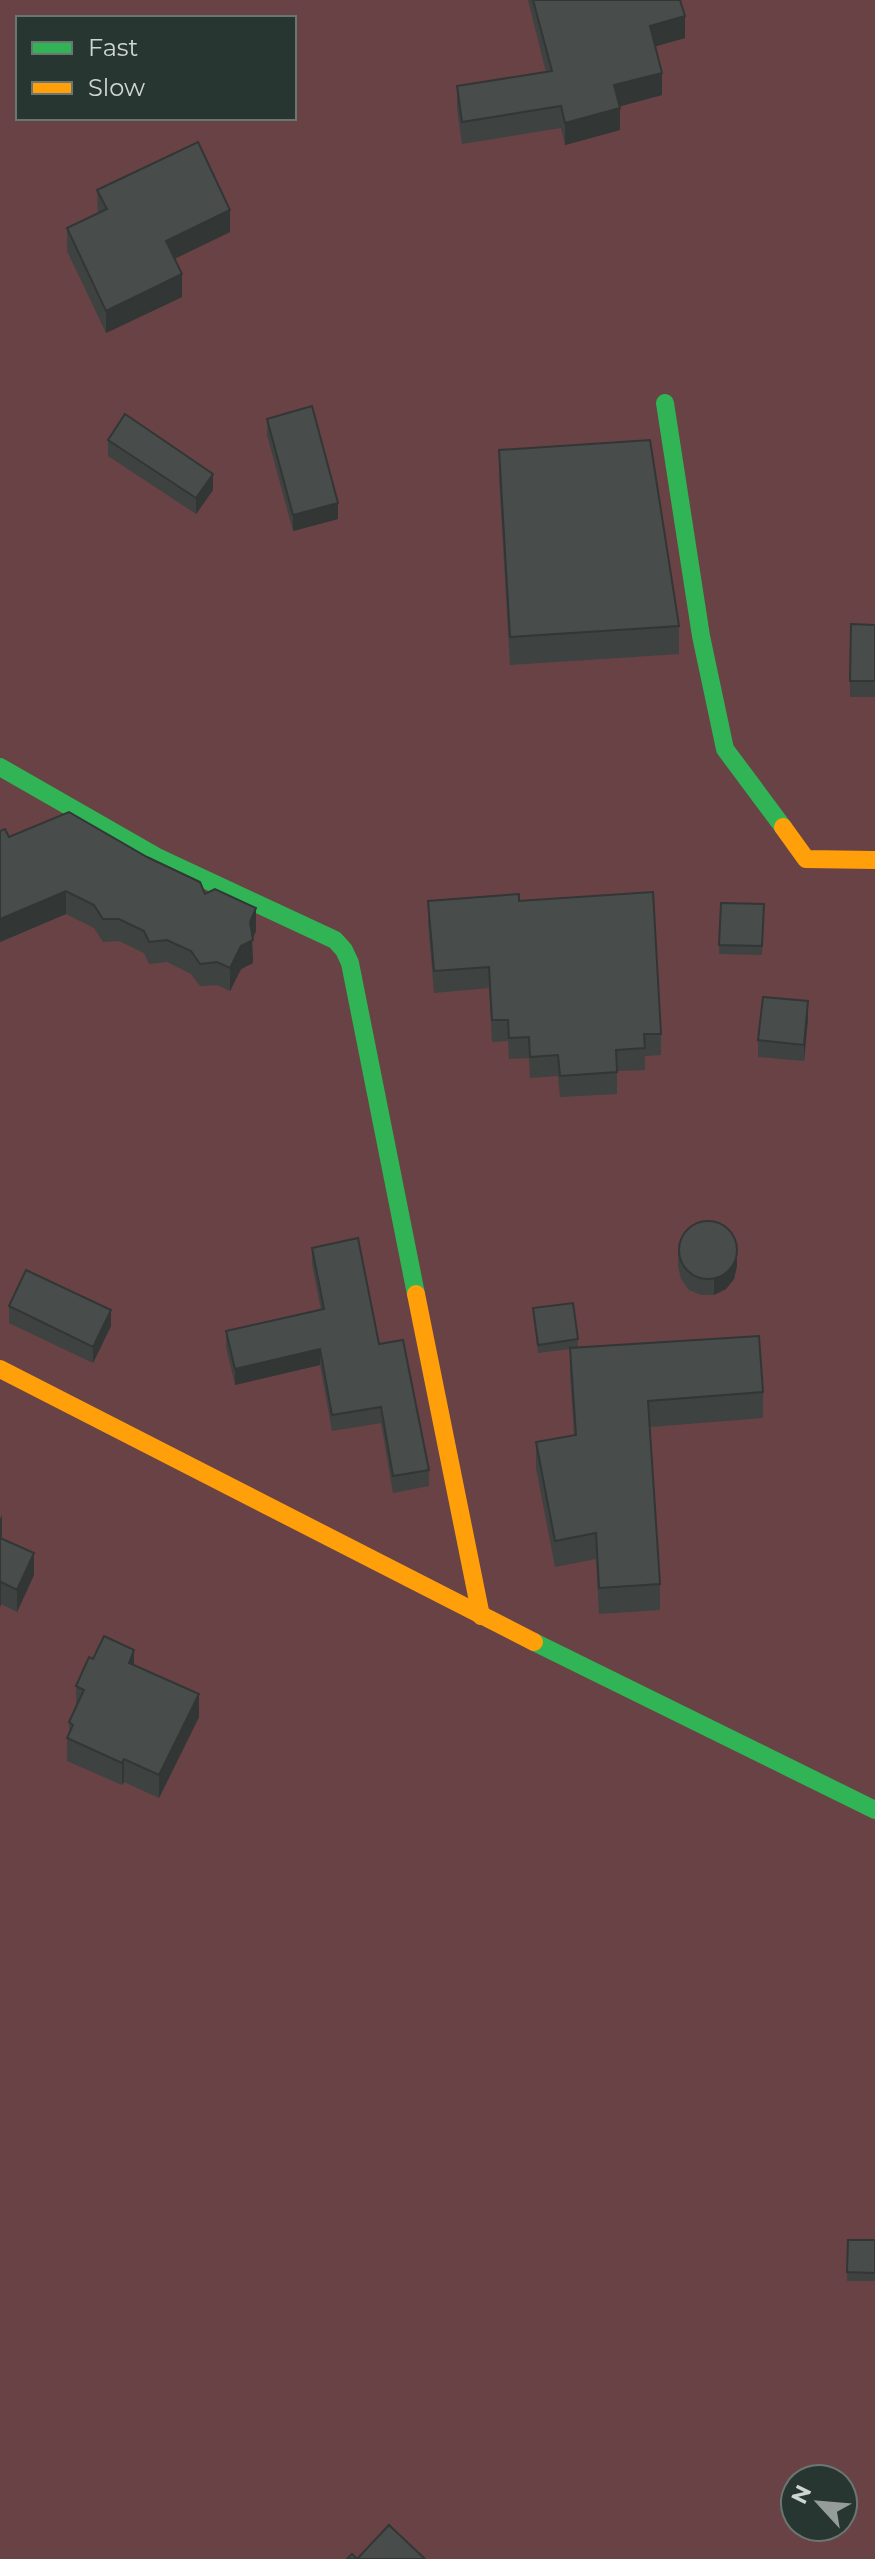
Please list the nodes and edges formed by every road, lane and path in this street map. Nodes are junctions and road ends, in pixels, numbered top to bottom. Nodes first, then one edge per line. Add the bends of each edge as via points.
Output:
1 (665, 403) dead end
2 (0, 767) edge
3 (875, 860) edge
4 (0, 1369) edge
5 (481, 1616) junction
6 (875, 1810) edge

1 - 3 street via 701,636 725,749 806,859
2 - 5 street via 159,858 335,940 344,950
4 - 5 street
5 - 6 street

